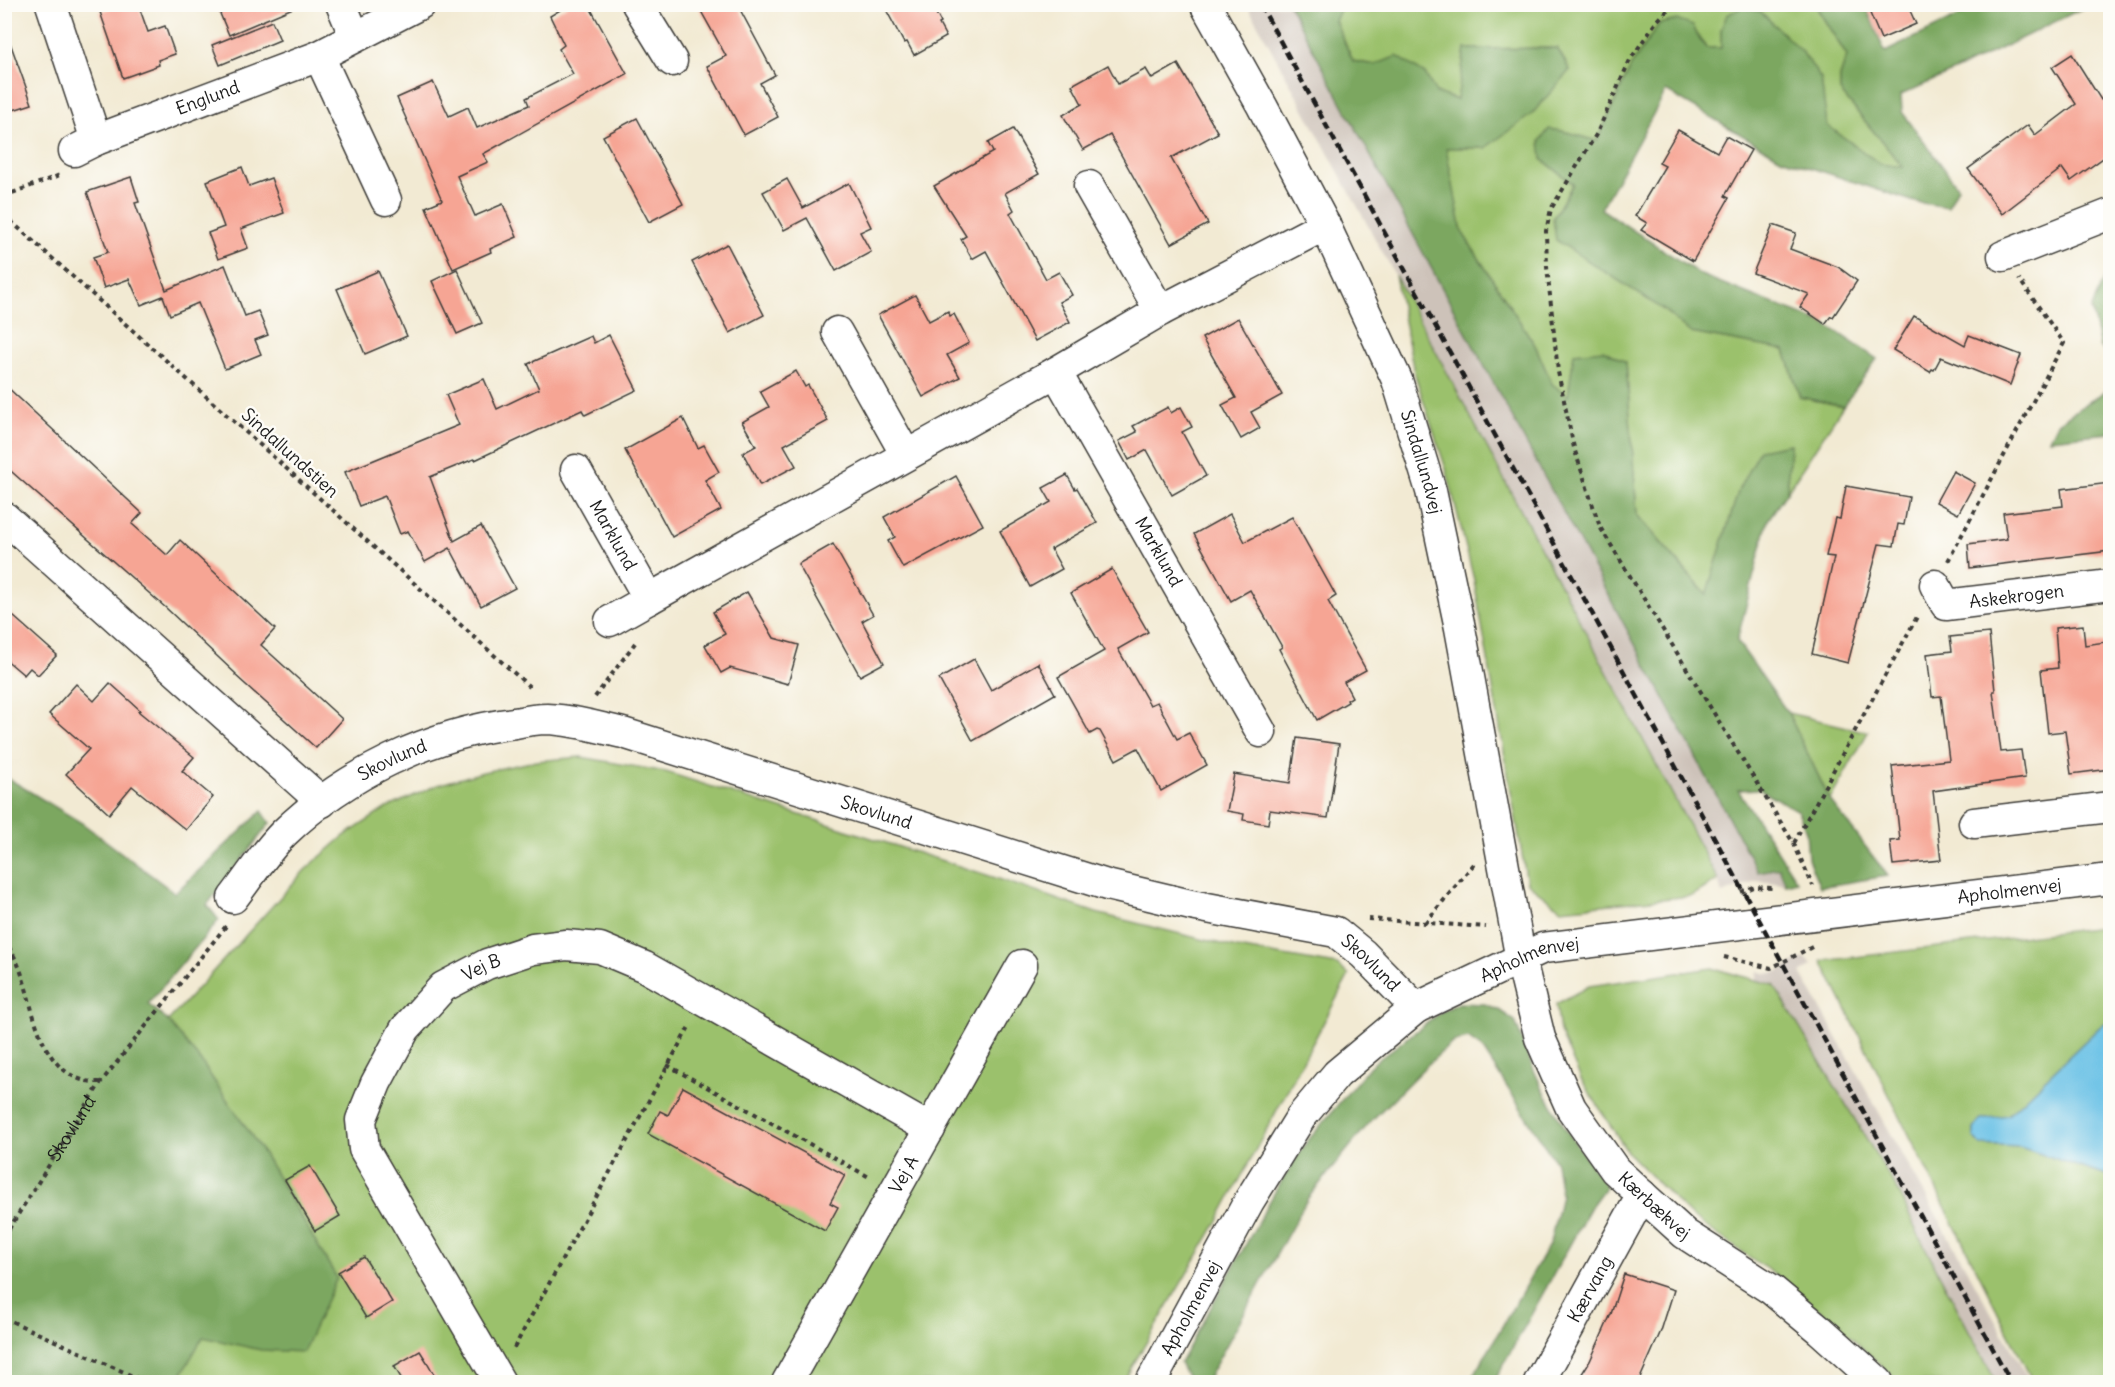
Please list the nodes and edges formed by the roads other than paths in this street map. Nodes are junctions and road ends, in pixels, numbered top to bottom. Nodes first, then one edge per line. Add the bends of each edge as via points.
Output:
1 (51, 4) edge
2 (341, 4) edge
3 (420, 4) edge
4 (637, 4) edge
5 (1205, 4) edge
6 (355, 37) junction
7 (319, 56) junction
8 (672, 61) dead end
9 (1089, 186) dead end
10 (386, 200) dead end
11 (2110, 214) edge
12 (1325, 225) junction
13 (2003, 256) road end
14 (1160, 311) junction
15 (837, 332) dead end
16 (1056, 372) junction
17 (906, 455) junction
18 (576, 470) dead end
19 (4, 518) edge
20 (1935, 585) road end
21 (2110, 585) edge
22 (649, 599) junction
23 (610, 621) dead end
24 (1261, 732) dead end
25 (322, 802) junction
26 (2110, 807) edge
27 (1974, 823) dead end
28 (2110, 879) edge
29 (233, 898) road end
30 (1521, 960) junction
31 (1022, 965) dead end
32 (1416, 1008) junction
33 (930, 1129) junction
34 (1642, 1195) junction
35 (496, 1376) edge
36 (787, 1383) edge
37 (1151, 1383) edge
38 (1539, 1383) edge
39 (1878, 1383) edge

1 - 7 street, Englund via 85,145
2 - 6 street
3 - 6 street, Englund
4 - 8 street
5 - 12 street, Sindallundvej
6 - 7 street, Englund
7 - 10 street
9 - 14 street
11 - 13 street
12 - 14 street
12 - 30 street, Sindallundvej via 1397,380 1431,491
14 - 16 street
15 - 17 street
16 - 17 street
16 - 24 street, Marklund
17 - 22 street
18 - 22 street, Marklund
19 - 25 street
20 - 21 street, Askekrogen via 1946,605
22 - 23 street
25 - 29 street, Skovlund via 271,847
25 - 32 street, Skovlund via 372,769 425,745 482,727 544,719 577,722 623,733 1107,885 1336,932
26 - 27 street
28 - 30 street, Apholmenvej via 1543,948
30 - 32 street, Apholmenvej
30 - 34 street, Kærbækvej via 1540,1038 1571,1108 1615,1170
31 - 33 street, Vej A
32 - 37 street, Apholmenvej via 1337,1074 1301,1117 1250,1201
33 - 35 street, Vej B via 645,967 600,948 566,945 533,949 487,964 443,987 405,1029 376,1083 361,1120 364,1149
33 - 36 street, Vej A
34 - 38 street, Kærvang
34 - 39 street, Kærbækvej via 1685,1234 1772,1290

